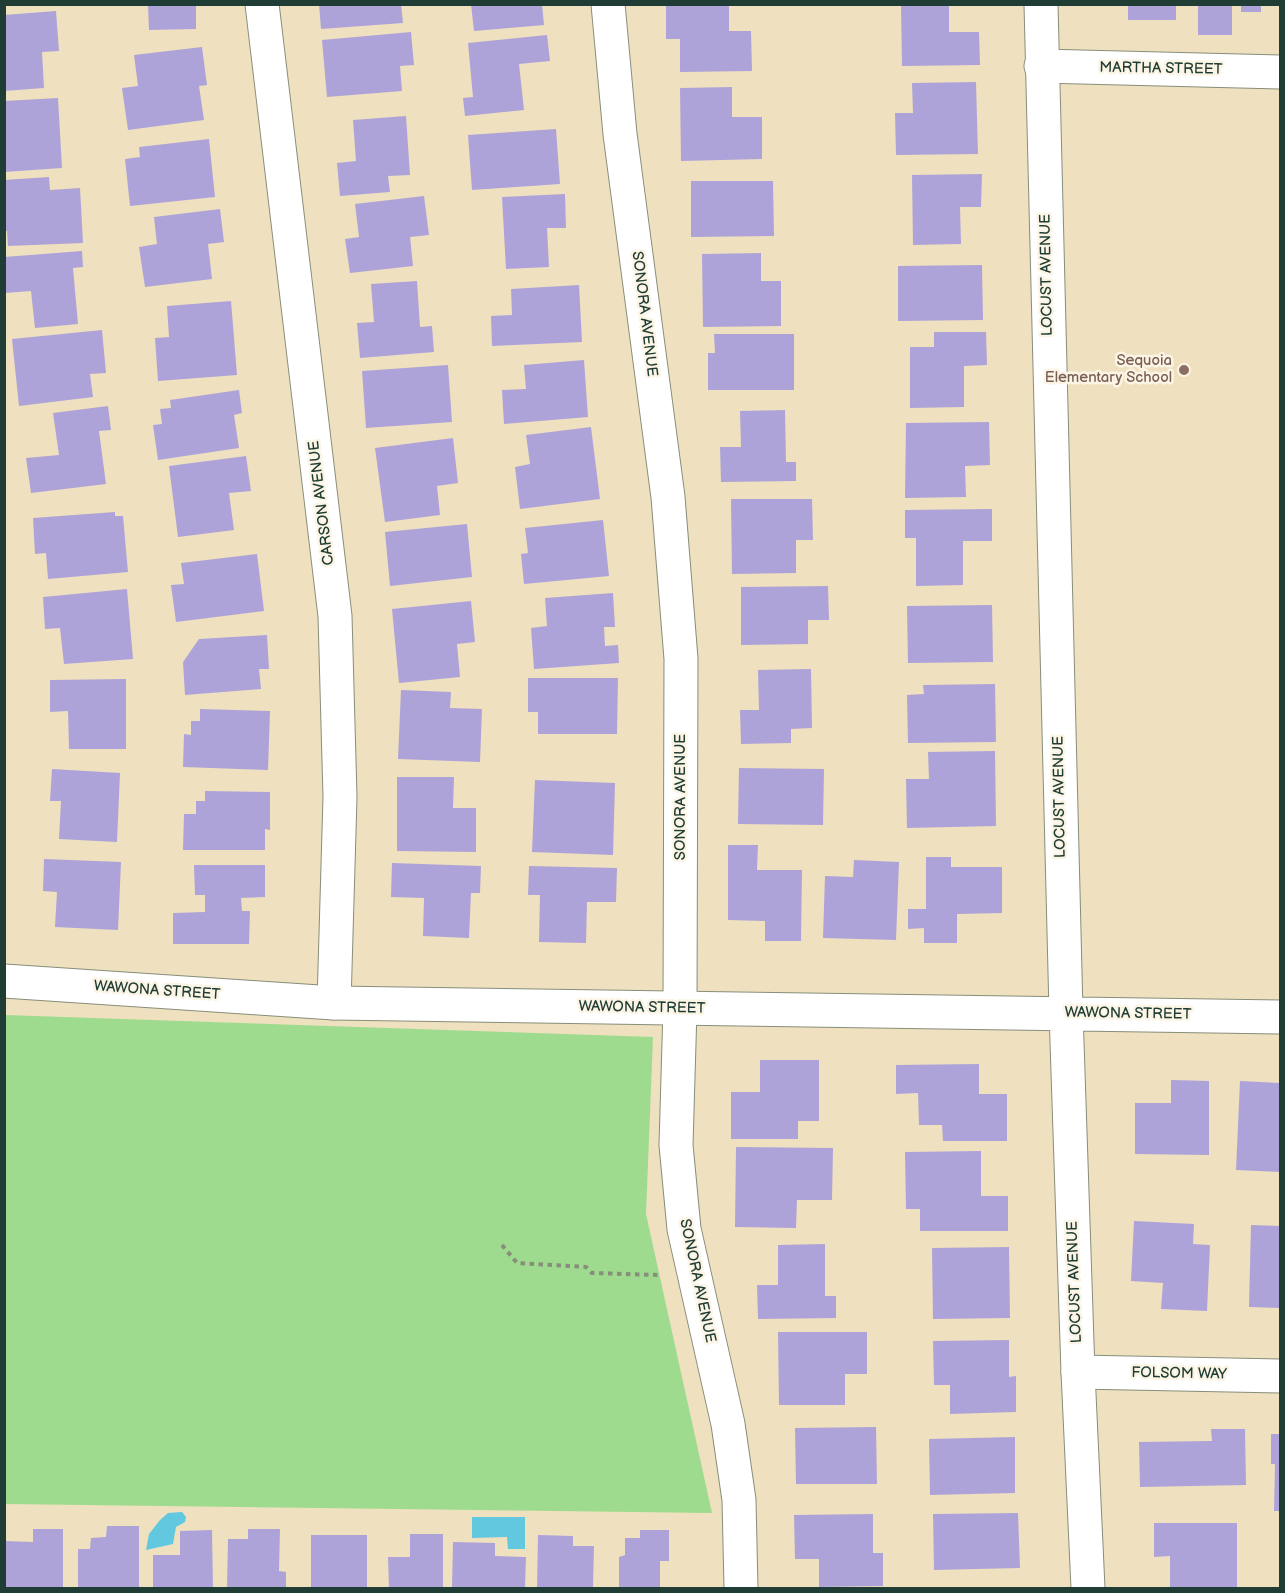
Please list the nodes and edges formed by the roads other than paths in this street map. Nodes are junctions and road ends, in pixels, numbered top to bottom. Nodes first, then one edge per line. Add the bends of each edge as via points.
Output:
1 (262, 4) edge
2 (608, 4) edge
3 (1041, 4) edge
4 (1041, 66) junction
5 (1281, 72) edge
6 (4, 981) edge
7 (334, 1003) junction
8 (681, 1009) junction
9 (1066, 1012) junction
10 (1281, 1017) edge
11 (1078, 1372) junction
12 (1281, 1376) edge
13 (741, 1588) edge
14 (1088, 1588) edge

1 - 7 street, CARSON AVENUE via 335,616 340,797
2 - 8 street, SONORA AVENUE via 620,134 668,497 681,659
3 - 4 street, LOCUST AVENUE
4 - 5 street, MARTHA STREET
4 - 9 street, LOCUST AVENUE
6 - 7 street, WAWONA STREET
7 - 8 street, WAWONA STREET
8 - 9 street, WAWONA STREET
8 - 13 street, SONORA AVENUE via 676,1145 684,1229 728,1424 739,1500
9 - 10 street, WAWONA STREET
9 - 11 street, LOCUST AVENUE
11 - 12 street, FOLSOM WAY
11 - 14 street, LOCUST AVENUE

